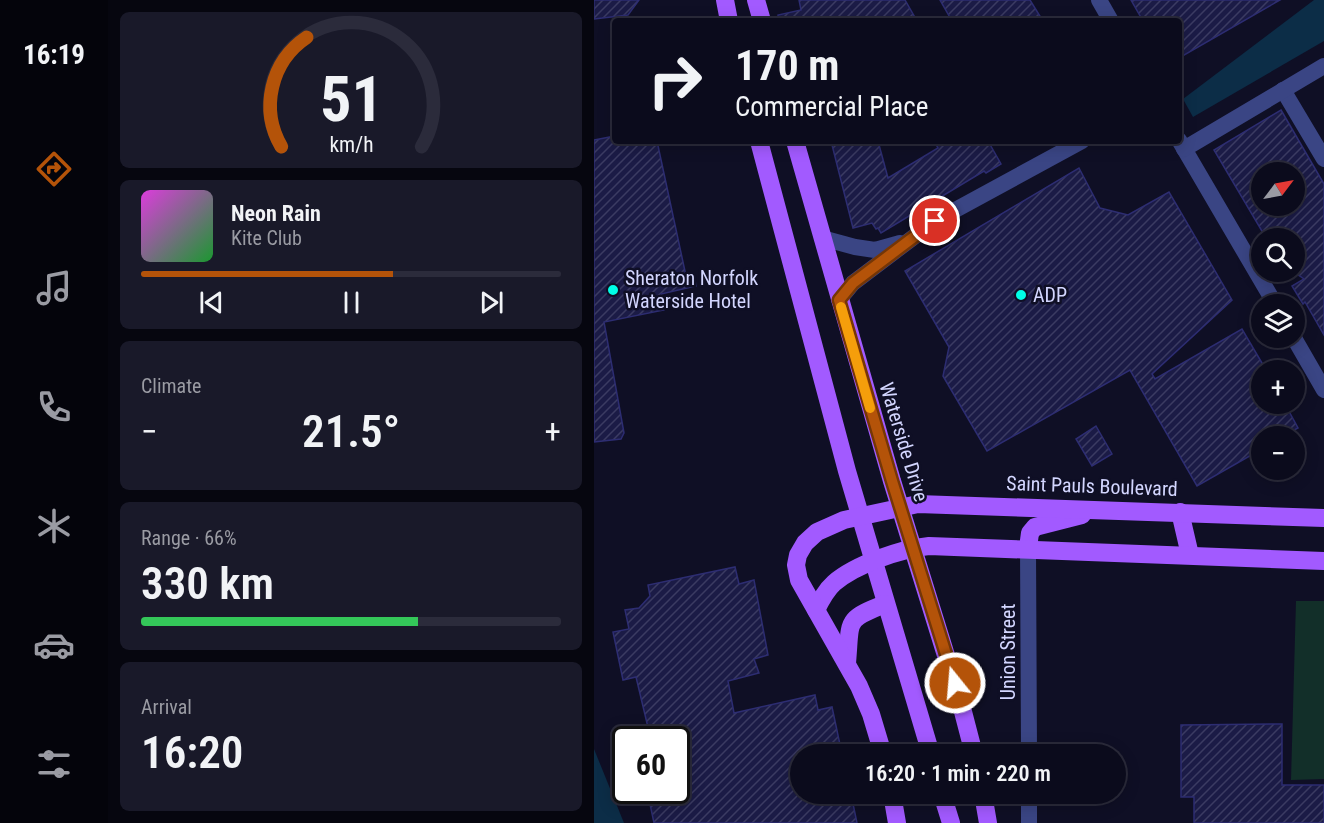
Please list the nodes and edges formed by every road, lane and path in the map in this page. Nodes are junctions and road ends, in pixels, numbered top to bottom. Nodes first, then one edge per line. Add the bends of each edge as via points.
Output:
1 (756, 0) edge
2 (1099, 0) edge
3 (761, 18) edge
4 (1109, 18) edge
5 (1324, 66) edge
6 (1283, 90) junction
7 (760, 144) edge
8 (796, 144) edge
9 (1076, 144) edge
10 (1181, 145) edge
11 (1324, 159) edge
12 (822, 238) junction
13 (907, 241) junction
14 (1269, 294) edge
15 (839, 300) junction
16 (1300, 348) edge
17 (1324, 390) edge
18 (900, 507) junction
19 (1110, 509) junction
20 (1180, 512) junction
21 (860, 516) junction
22 (1324, 518) edge
23 (914, 548) junction
24 (1028, 548) junction
25 (1190, 555) junction
26 (1324, 561) edge
27 (873, 562) junction
28 (885, 604) junction
29 (816, 610) junction
30 (852, 623) junction
31 (829, 631) junction
32 (848, 663) junction
33 (880, 744) edge
34 (928, 744) edge
35 (972, 744) edge
36 (1029, 744) edge
37 (894, 804) edge
38 (945, 804) edge
39 (985, 804) edge
40 (1029, 804) edge
41 (897, 823) edge
42 (951, 823) edge
43 (988, 823) edge
44 (1029, 823) edge

1 - 3 main road
2 - 4 street
5 - 6 street
6 - 10 street
6 - 11 street
7 - 21 main road
8 - 12 main road, Waterside Drive
9 - 13 street via 935,221
10 - 14 street
12 - 13 street via 875,250
12 - 15 main road, Waterside Drive
13 - 15 street via 853,283
15 - 18 main road, Waterside Drive
16 - 17 street
18 - 19 main road, Saint Pauls Boulevard via 927,503
18 - 21 main road, Saint Pauls Boulevard
18 - 23 main road, Waterside Drive
19 - 20 main road, Saint Pauls Boulevard
19 - 24 main road via 1038,526 1030,533
20 - 22 main road, Saint Pauls Boulevard
20 - 25 main road
21 - 27 main road
21 - 29 main road, Saint Pauls Boulevard via 817,532 798,555 799,580
23 - 24 main road
23 - 27 main road
23 - 35 main road, Waterside Drive
24 - 25 main road
24 - 36 street, Union Street
25 - 26 main road
27 - 28 main road
27 - 29 main road via 833,584
28 - 30 main road via 859,614
28 - 34 main road
29 - 31 main road, Saint Pauls Boulevard
30 - 31 main road
30 - 32 main road
31 - 32 main road, Saint Pauls Boulevard
32 - 33 main road, Saint Pauls Boulevard
37 - 41 main road
38 - 42 main road
39 - 43 main road
40 - 44 street

